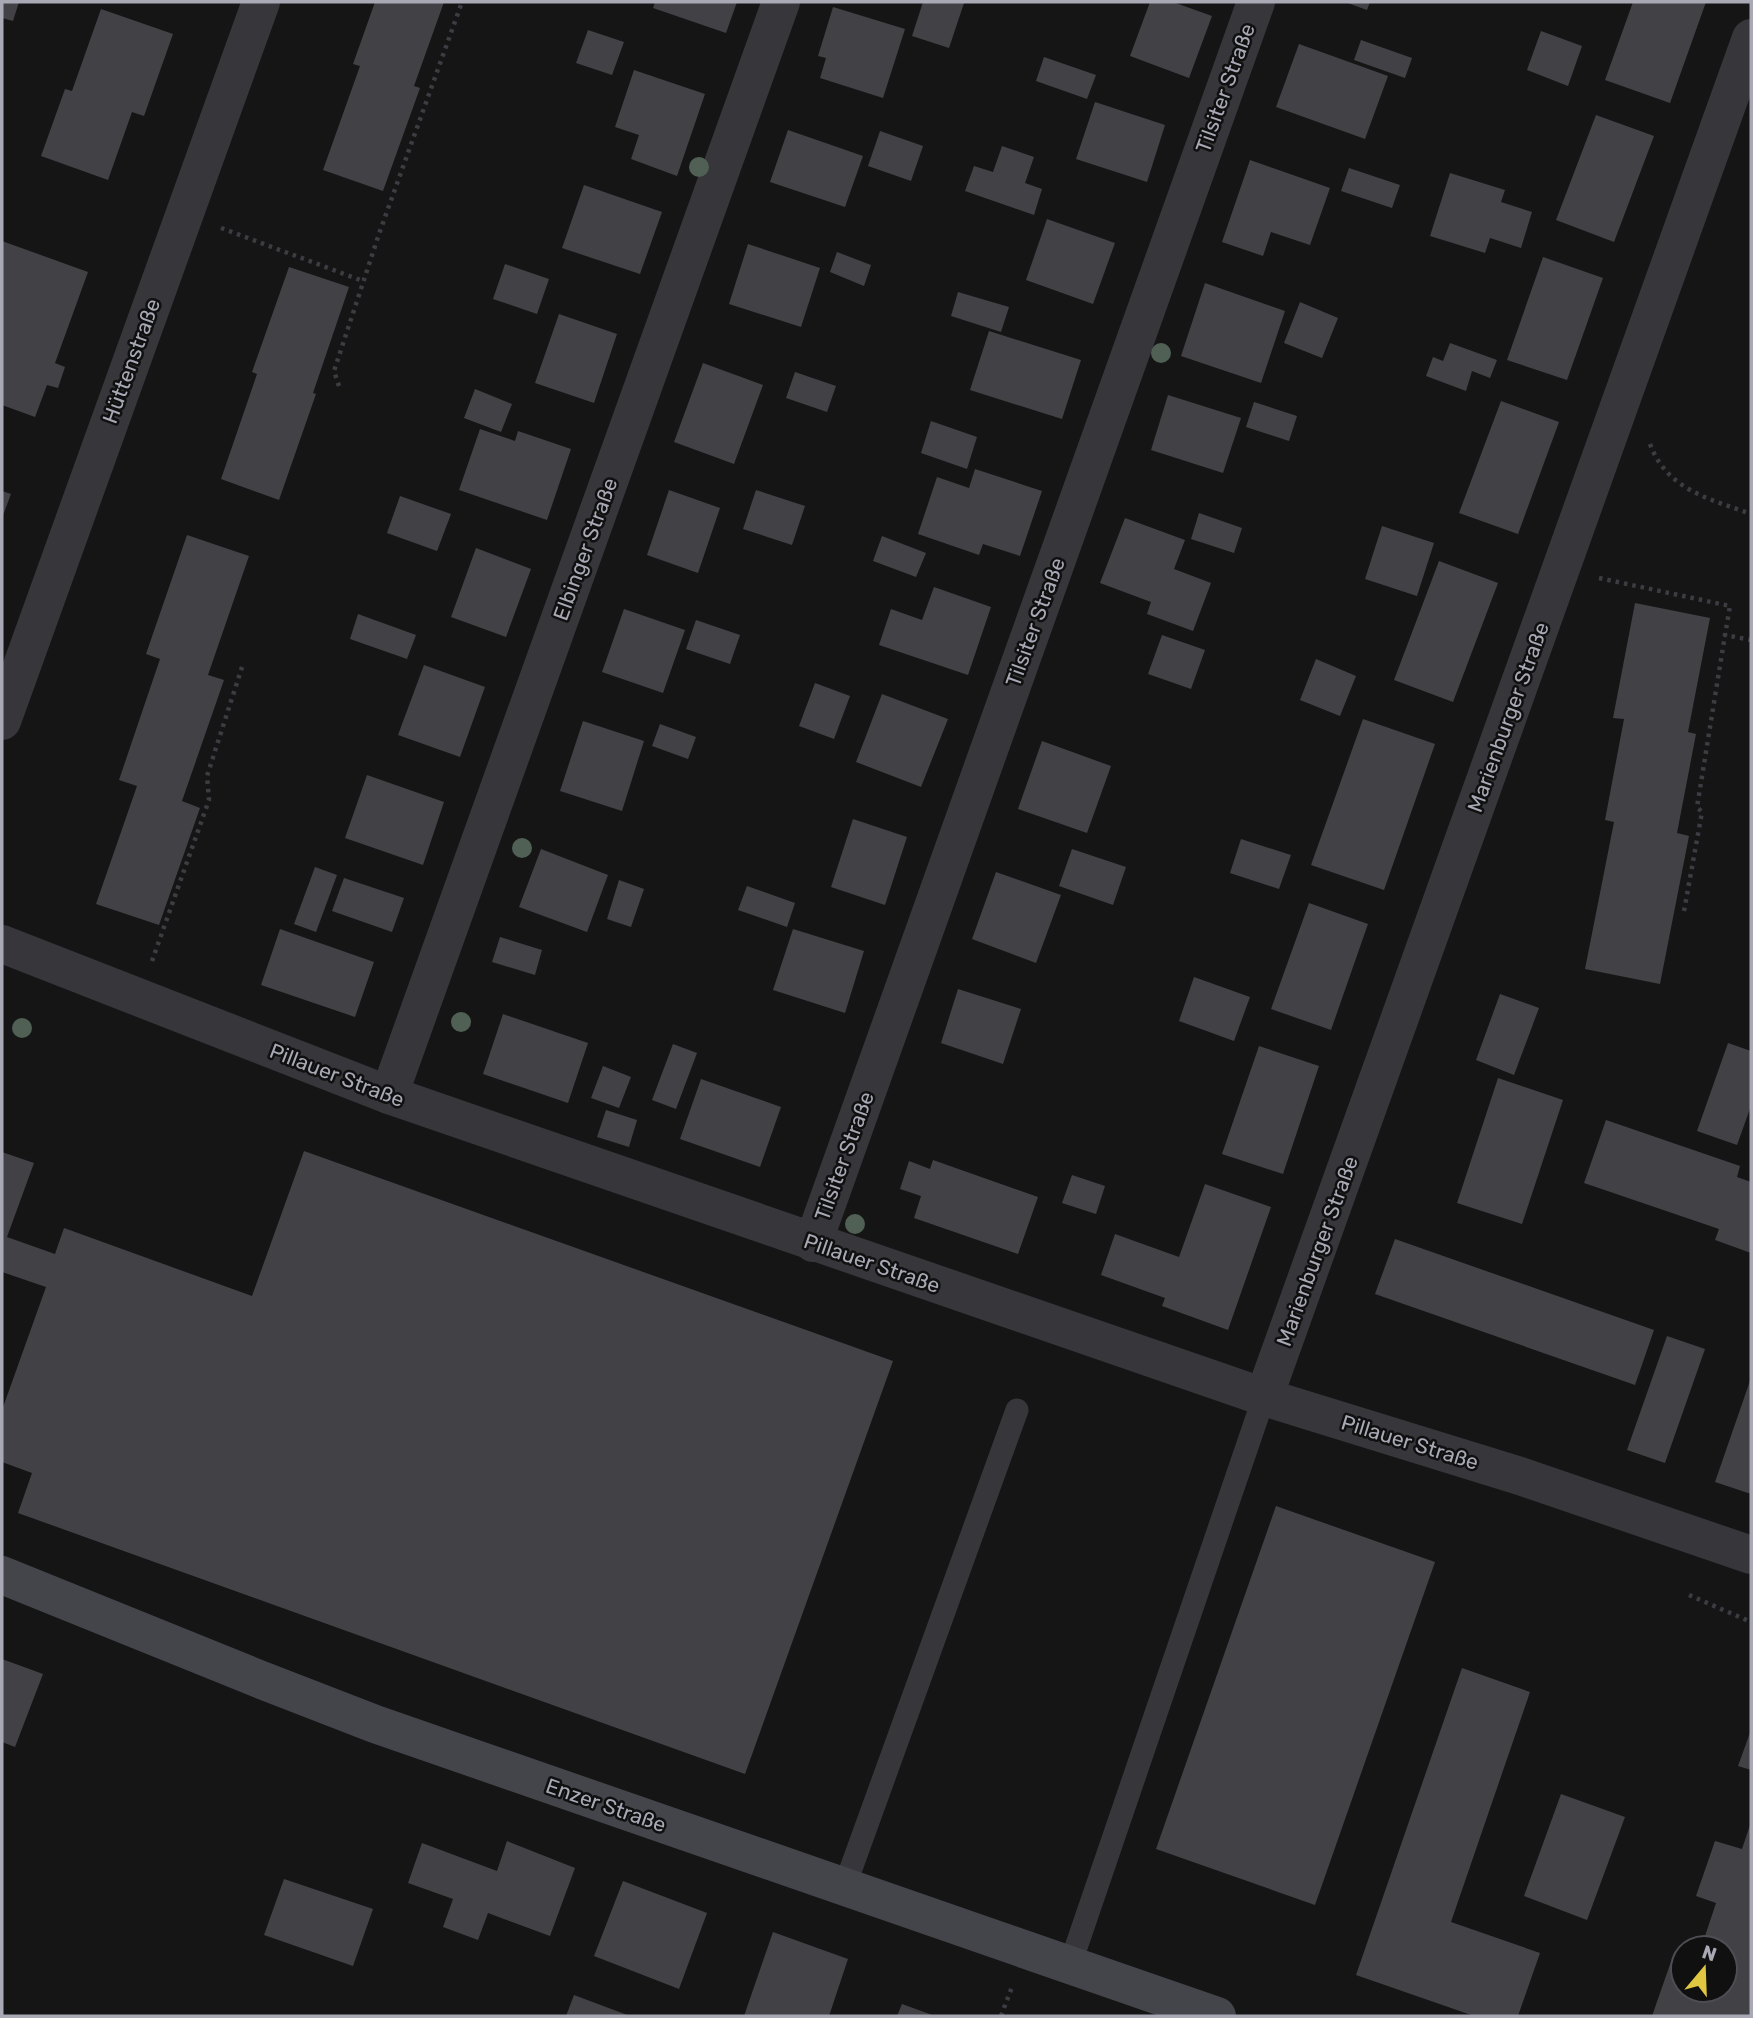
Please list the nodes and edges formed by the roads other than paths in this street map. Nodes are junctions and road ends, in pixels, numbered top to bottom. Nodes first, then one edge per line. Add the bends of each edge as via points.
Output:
1 (261, 2) edge
2 (781, 2) edge
3 (1256, 2) edge
4 (1751, 38) edge
5 (2, 721) edge
6 (2, 944) edge
7 (389, 1095) junction
8 (813, 1243) junction
9 (1264, 1397) junction
10 (1017, 1410) dead end
11 (1751, 1555) edge
12 (2, 1575) edge
13 (844, 1888) junction
14 (1070, 1965) junction
15 (1217, 2016) edge

1 - 5 street, Hüttenstraße
2 - 7 street, Elbinger Straße
3 - 8 street, Tilsiter Straße
4 - 9 street, Marienburger Straße
6 - 7 street, Pillauer Straße
7 - 8 street, Pillauer Straße
8 - 9 street, Pillauer Straße
9 - 11 street, Pillauer Straße via 1532,1480
9 - 14 lane
10 - 13 lane
12 - 13 main road, Enzer Straße via 375,1724
13 - 14 main road, Enzer Straße
14 - 15 main road, Enzer Straße

